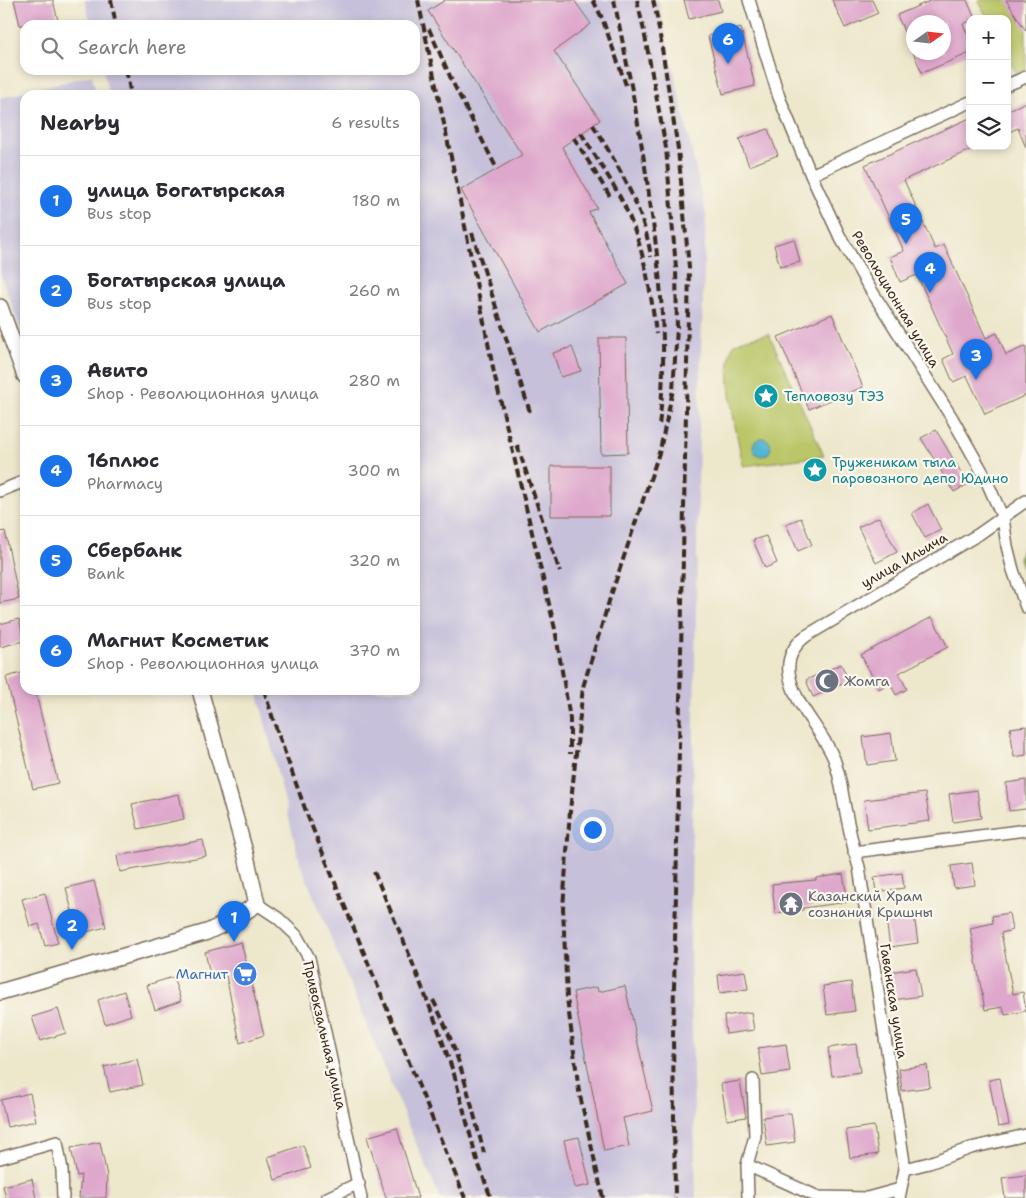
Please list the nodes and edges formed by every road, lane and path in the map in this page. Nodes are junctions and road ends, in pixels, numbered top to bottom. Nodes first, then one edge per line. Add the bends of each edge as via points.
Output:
1 (749, 0) edge
2 (1026, 76) edge
3 (1011, 83) edge
4 (966, 104) edge
5 (811, 175) junction
6 (0, 307) edge
7 (20, 362) edge
8 (20, 484) edge
9 (0, 490) edge
10 (1026, 500) edge
11 (1003, 518) junction
12 (1026, 607) edge
13 (796, 644) joint
14 (201, 695) edge
15 (1026, 830) edge
16 (854, 852) junction
17 (257, 904) junction
18 (0, 992) edge
19 (753, 1080) dead end
20 (1026, 1135) edge
21 (0, 1158) edge
22 (747, 1165) junction
23 (905, 1169) junction
24 (358, 1183) junction
25 (900, 1194) edge
26 (63, 1198) edge
27 (327, 1198) edge
28 (361, 1198) edge
29 (748, 1198) edge

1 - 5 street, Революционная улица via 778,97
2 - 3 street
4 - 5 street
5 - 11 street, Революционная улица via 866,282 983,473
6 - 7 main road
8 - 9 street
10 - 11 street, улица Ильича
11 - 12 street, Революционная улица via 1013,570
11 - 13 street, улица Ильича
13 - 16 street, Гаванская улица via 788,671 799,701 835,762
14 - 17 main road
15 - 16 street
16 - 23 street, Гаванская улица
17 - 18 main road via 207,932
17 - 24 street, Привокзальная улица via 296,935 308,958
19 - 22 street via 754,1136
20 - 23 street
21 - 26 street via 57,1142
22 - 25 street via 818,1197 867,1198
22 - 29 street
23 - 25 street, Гаванская улица
24 - 27 street
24 - 28 street, Привокзальная улица

